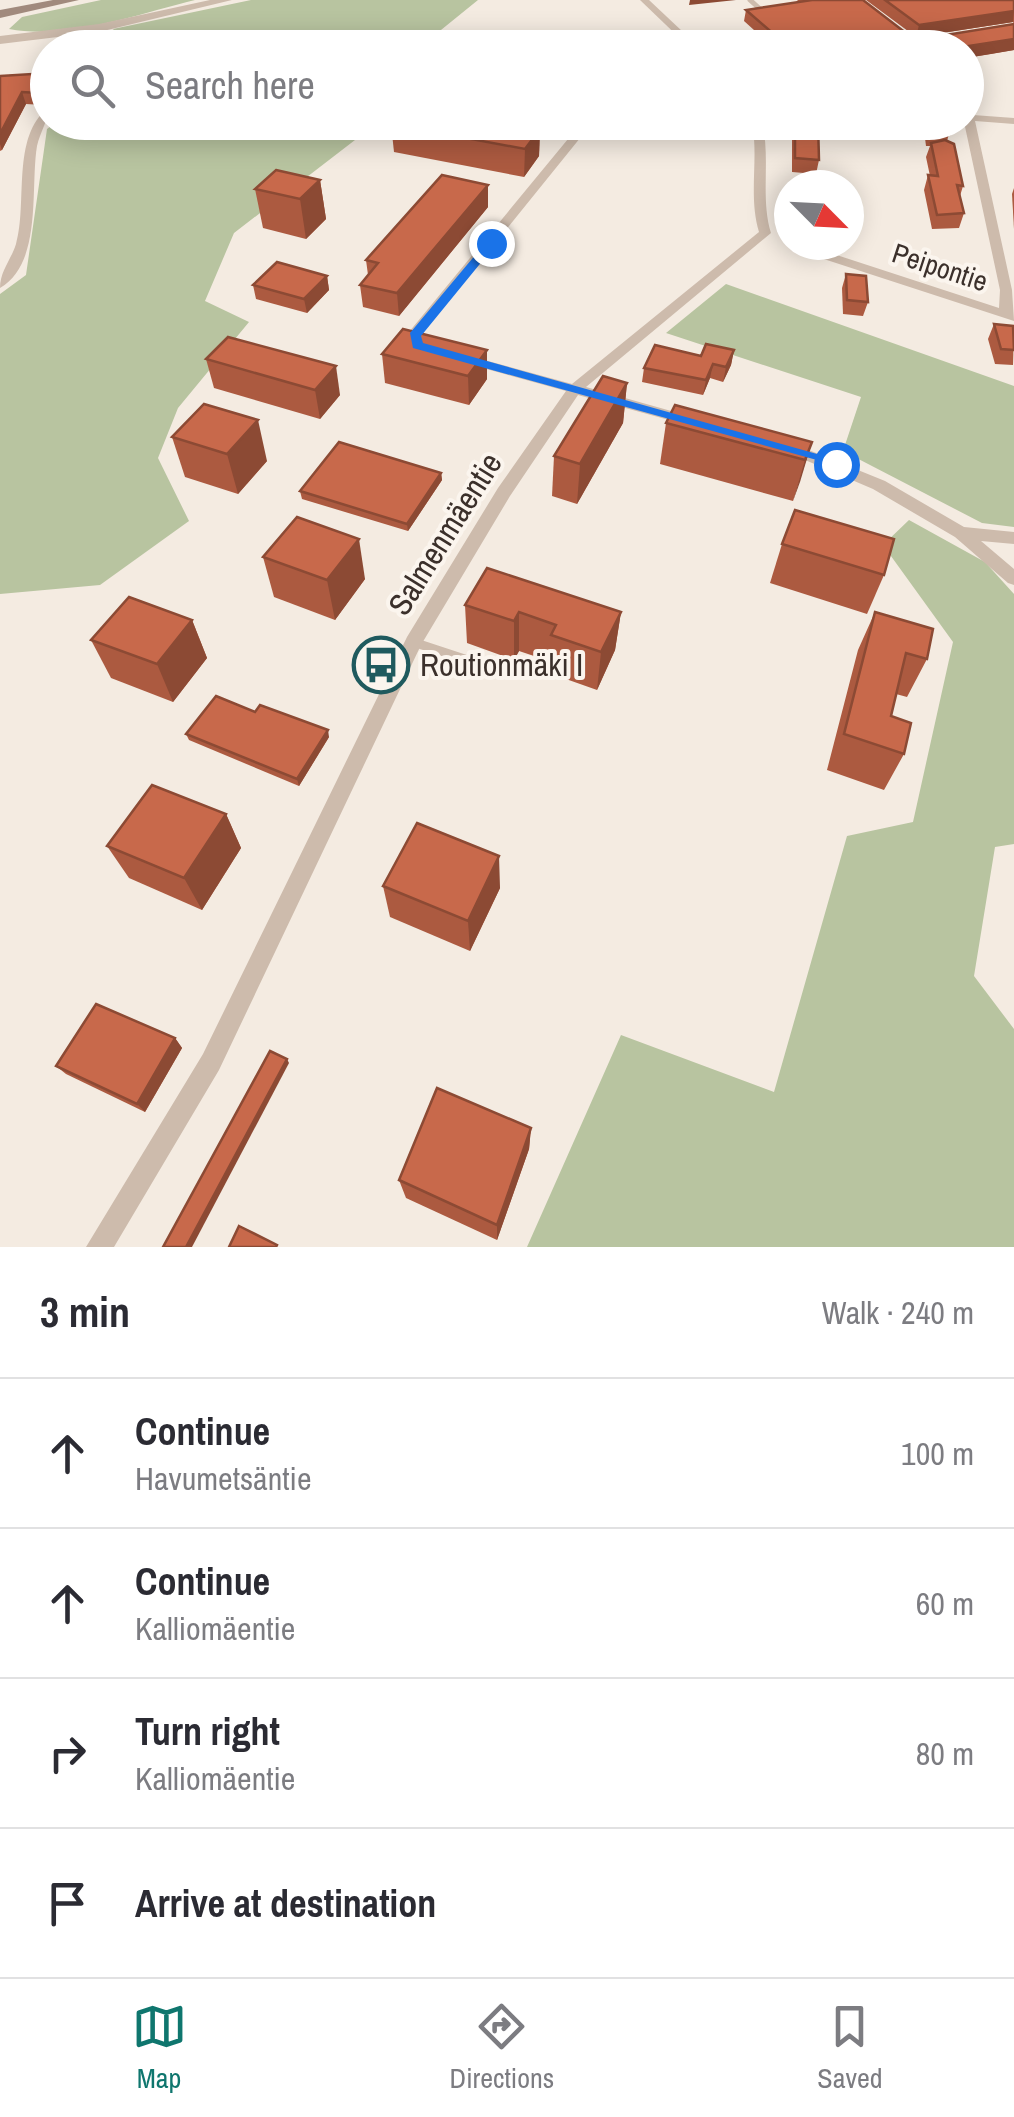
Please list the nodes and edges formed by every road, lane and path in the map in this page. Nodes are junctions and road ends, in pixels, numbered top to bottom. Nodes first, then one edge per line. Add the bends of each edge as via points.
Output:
1 (73, 0) edge
2 (226, 0) edge
3 (644, 0) edge
4 (750, 0) edge
5 (760, 9) edge
6 (0, 14) edge
7 (99, 28) joint
8 (82, 30) edge
9 (676, 30) edge
10 (30, 36) edge
11 (0, 40) edge
12 (984, 115) edge
13 (1014, 121) edge
14 (34, 140) edge
15 (573, 140) edge
16 (761, 140) edge
17 (974, 140) edge
18 (764, 233) junction
19 (774, 237) edge
20 (841, 260) edge
21 (0, 284) edge
22 (1010, 315) edge
23 (434, 350) edge
24 (452, 355) edge
25 (574, 389) junction
26 (701, 424) edge
27 (773, 443) edge
28 (961, 533) junction
29 (1014, 538) edge
30 (1014, 579) edge
31 (413, 642) junction
32 (498, 670) dead end
33 (99, 1247) edge

1 - 6 main road
2 - 7 street
3 - 9 street
4 - 5 lane
7 - 8 street
10 - 11 street
12 - 13 street
14 - 21 street via 20,256
15 - 23 street via 414,335 417,346
16 - 18 street
17 - 22 street
18 - 19 street, Peipontie
18 - 25 street, Salmenmäentie
20 - 22 street, Peipontie
24 - 25 street
25 - 26 street
25 - 31 street, Salmenmäentie
27 - 28 street via 836,464
28 - 29 street
28 - 30 street
31 - 32 lane
31 - 33 street, Salmenmäentie via 212,1062

